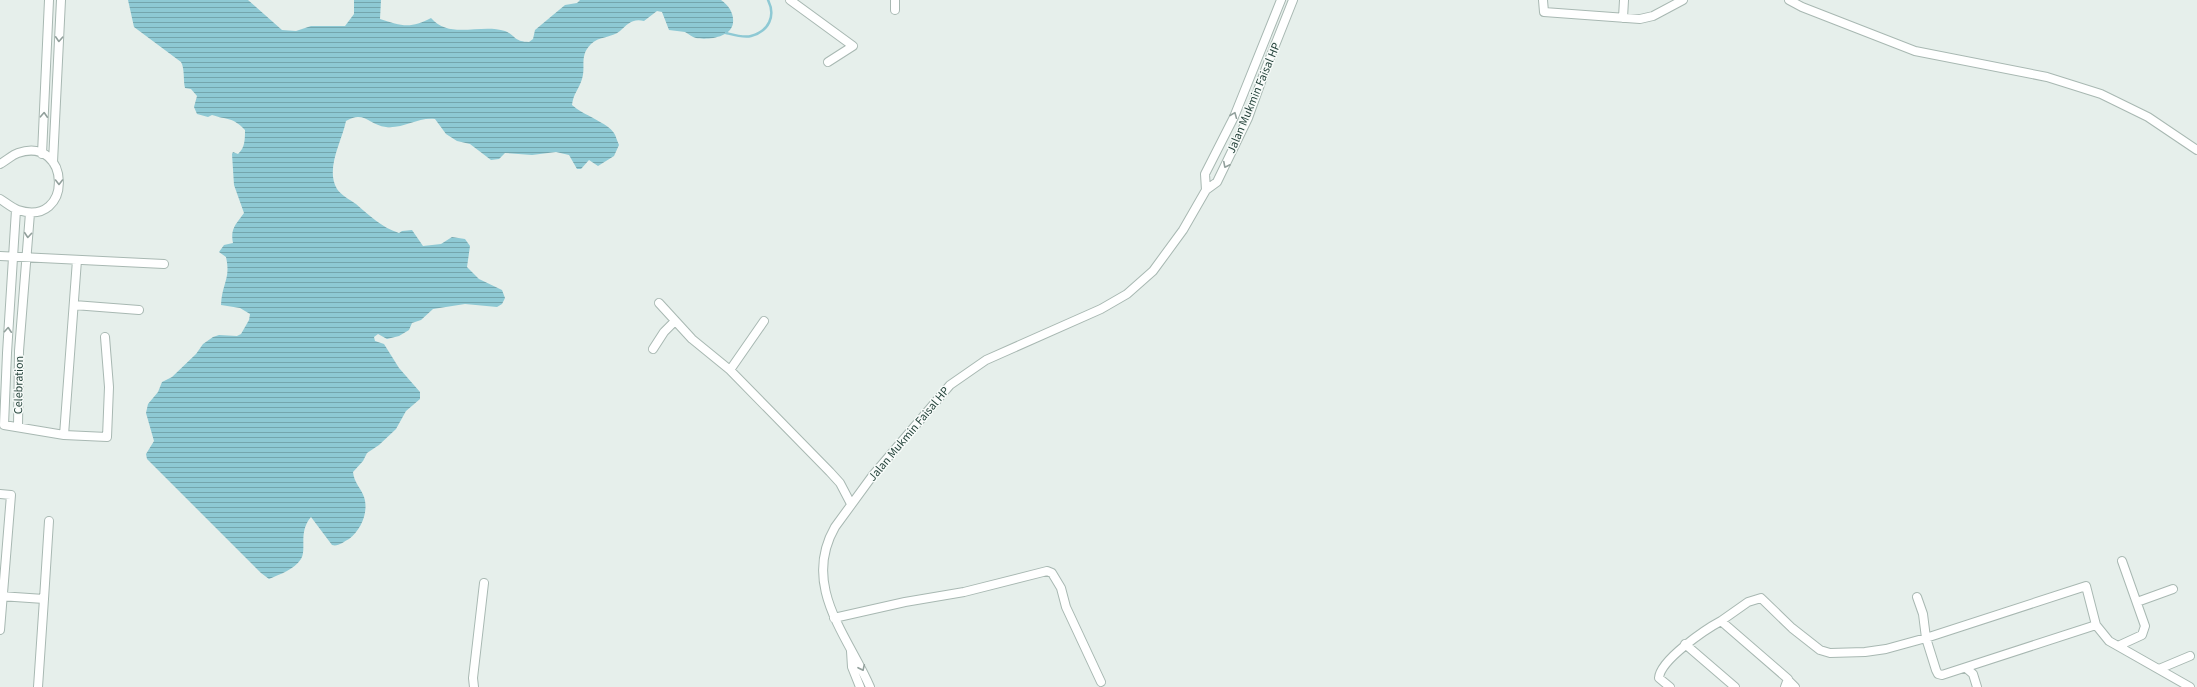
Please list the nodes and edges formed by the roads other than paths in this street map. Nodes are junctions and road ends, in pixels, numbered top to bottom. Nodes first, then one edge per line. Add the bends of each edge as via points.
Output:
1 (49, 0) edge
2 (61, 0) edge
3 (790, 0) edge
4 (895, 0) edge
5 (1280, 0) edge
6 (1293, 0) edge
7 (1543, 0) edge
8 (1624, 0) edge
9 (1683, 0) edge
10 (1789, 0) edge
11 (894, 10) dead end
12 (1623, 18) junction
13 (828, 62) dead end
14 (2197, 150) edge
15 (42, 154) junction
16 (53, 162) junction
17 (0, 164) edge
18 (1206, 190) junction
19 (0, 198) edge
20 (16, 210) junction
21 (30, 213) junction
22 (0, 256) edge
23 (13, 257) junction
24 (26, 258) junction
25 (77, 260) junction
26 (164, 264) dead end
27 (659, 303) dead end
28 (74, 306) junction
29 (139, 310) dead end
30 (675, 321) junction
31 (764, 321) dead end
32 (105, 337) dead end
33 (653, 349) dead end
34 (730, 370) junction
35 (3, 384) edge
36 (18, 427) junction
37 (64, 435) junction
38 (0, 494) edge
39 (851, 504) junction
40 (49, 522) dead end
41 (2122, 561) dead end
42 (484, 583) dead end
43 (2173, 589) dead end
44 (1, 597) edge
45 (1917, 597) dead end
46 (44, 599) junction
47 (2137, 602) junction
48 (834, 618) junction
49 (1721, 621) junction
50 (2096, 625) junction
51 (0, 630) edge
52 (1926, 638) junction
53 (1685, 644) junction
54 (2118, 646) junction
55 (850, 652) junction
56 (2190, 656) dead end
57 (1966, 668) junction
58 (2159, 669) junction
59 (1101, 682) dead end
60 (1789, 685) edge
61 (38, 687) edge
62 (474, 687) edge
63 (860, 687) edge
64 (870, 687) edge
65 (1670, 687) edge
66 (1735, 687) edge
67 (1977, 687) edge
68 (2190, 687) edge

15 -> 1 street
2 -> 16 street
3 - 13 street via 853,46
4 - 11 street
18 -> 5 street, Jalan Mukmin Faisal HP via 1205,174 1234,117
6 -> 18 street, Jalan Mukmin Faisal HP via 1235,147 1217,182
7 - 12 street via 1544,12
8 - 12 street
9 - 12 street via 1653,16 1640,19
10 - 14 street via 1915,51 2047,77 2101,94 2148,117
15 - 16 street
15 - 17 street via 30,151 18,153
16 -> 21 street via 60,183 58,195 50,205
18 - 39 street, Jalan Mukmin Faisal HP via 1183,230 1153,271 1127,294 1101,309 986,360 950,385
19 - 20 street
20 - 21 street
20 - 23 street, Celebration
21 -> 24 street, Celebration
22 - 23 street
23 - 24 street
35 -> 23 street, Celebration
24 - 25 street
24 - 36 street, Celebration via 19,351
25 - 26 street
25 - 28 street
27 - 30 street
28 - 29 street
28 - 37 street
30 - 33 street
30 - 34 street via 692,339
31 - 34 street
32 - 37 street via 109,387 107,437
34 - 39 street via 830,472
35 - 36 street, Celebration via 4,424
36 - 37 street
38 - 44 street via 11,494
39 - 48 street, Jalan Mukmin Faisal HP via 830,536 823,567 823,581
40 - 46 street
41 - 47 street
42 - 62 street
43 - 47 street
44 - 46 street
44 - 51 street
45 - 52 street via 1923,614
46 - 61 street
47 - 54 street via 2145,631 2142,635
48 - 55 street, Jalan Mukmin Faisal HP
48 - 59 street via 964,592 1046,571 1052,573 1061,588 1066,607
49 - 52 street via 1748,602 1761,598 1792,628 1825,652 1865,652
49 - 53 street
49 - 60 street via 1774,665
50 - 52 street via 2086,586
50 - 54 street
50 - 57 street
52 - 57 street via 1938,674
53 - 65 street via 1661,672 1659,678
53 - 66 street
54 - 58 street
55 - 63 street, Jalan Mukmin Faisal HP via 852,667
55 -> 64 street, Jalan Mukmin Faisal HP via 860,663
56 - 58 street
57 - 67 street via 1973,674
58 - 68 street

